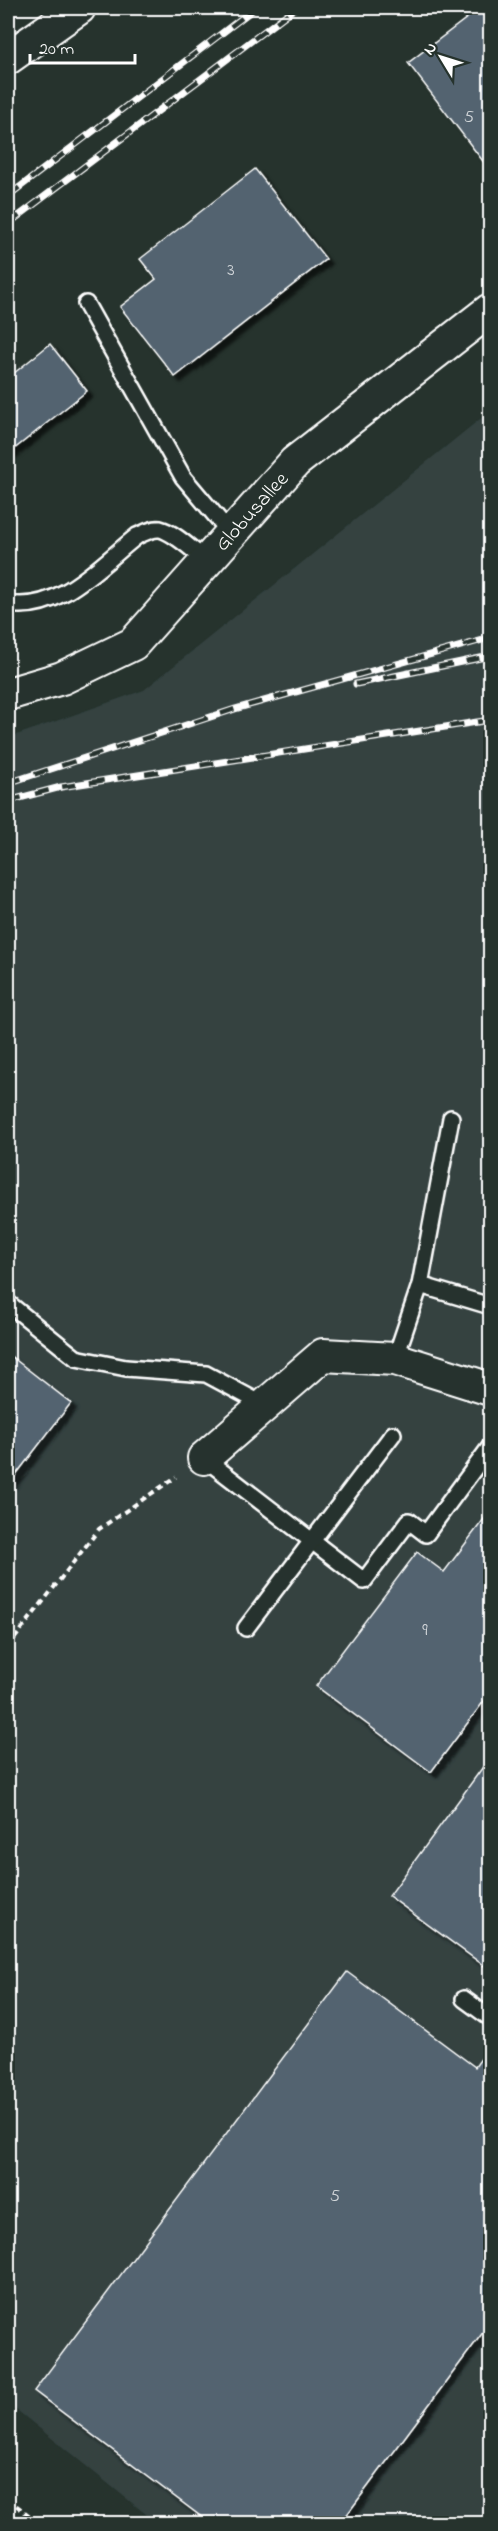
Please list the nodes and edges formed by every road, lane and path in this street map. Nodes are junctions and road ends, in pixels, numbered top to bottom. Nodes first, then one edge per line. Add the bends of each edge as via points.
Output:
1 (79, 8) edge
2 (8, 58) edge
3 (86, 304) dead end
4 (490, 310) edge
5 (231, 534) junction
6 (207, 561) junction
7 (8, 604) edge
8 (8, 694) edge
9 (451, 1118) dead end
10 (420, 1285) junction
11 (8, 1303) edge
12 (490, 1306) edge
13 (395, 1359) junction
14 (490, 1389) edge
15 (264, 1405) junction
16 (393, 1434) dead end
17 (490, 1447) edge
18 (204, 1458) junction
19 (484, 1466) edge
20 (311, 1541) junction
21 (246, 1628) dead end
22 (8, 1647) edge
23 (464, 2000) dead end
24 (490, 2018) edge
25 (8, 2499) edge
26 (40, 2523) edge

1 - 2 street
3 - 5 lane via 183,477
4 - 5 street, Globusallee via 295,462
5 - 6 street, Globusallee
6 - 7 lane via 168,533 151,530 137,536 67,592 24,607
6 - 8 street, Globusallee via 133,644 62,678
9 - 10 lane
10 - 12 lane
10 - 13 lane
11 - 15 lane via 76,1358 126,1368 206,1374
13 - 14 street
13 - 15 street via 322,1355
15 - 18 street
16 - 20 lane
17 - 19 lane
18 - 20 lane
18 - 22 path via 99,1528
19 - 20 lane via 426,1534 409,1521 364,1581
20 - 21 lane
23 - 24 lane
25 - 26 path

